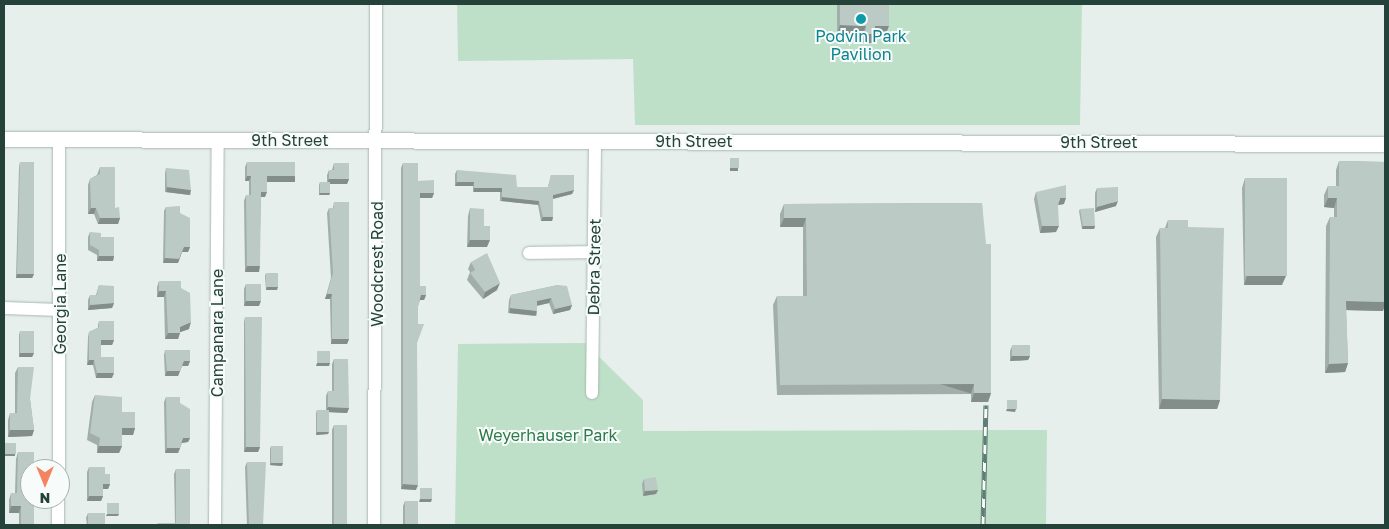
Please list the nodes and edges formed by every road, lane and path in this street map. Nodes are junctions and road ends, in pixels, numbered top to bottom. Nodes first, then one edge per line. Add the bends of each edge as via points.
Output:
1 (376, 4) edge
2 (4, 139) edge
3 (58, 139) junction
4 (378, 139) junction
5 (218, 140) junction
6 (595, 141) junction
7 (1385, 144) edge
8 (594, 252) junction
9 (529, 253) dead end
10 (4, 308) edge
11 (60, 310) junction
12 (592, 393) dead end
13 (59, 459) edge
14 (58, 509) edge
15 (58, 525) edge
16 (215, 525) edge
17 (374, 525) edge

1 - 4 street, Woodcrest Road
2 - 3 street, 9th Street
3 - 5 street, 9th Street
3 - 11 street, Georgia Lane
4 - 5 street, 9th Street
4 - 6 street, 9th Street
4 - 17 street, Woodcrest Road
5 - 16 street, Campanara Lane
6 - 7 street, 9th Street
6 - 8 street, Debra Street
8 - 9 street
8 - 12 street, Debra Street
10 - 11 street
11 - 13 street, Georgia Lane
14 - 15 street

